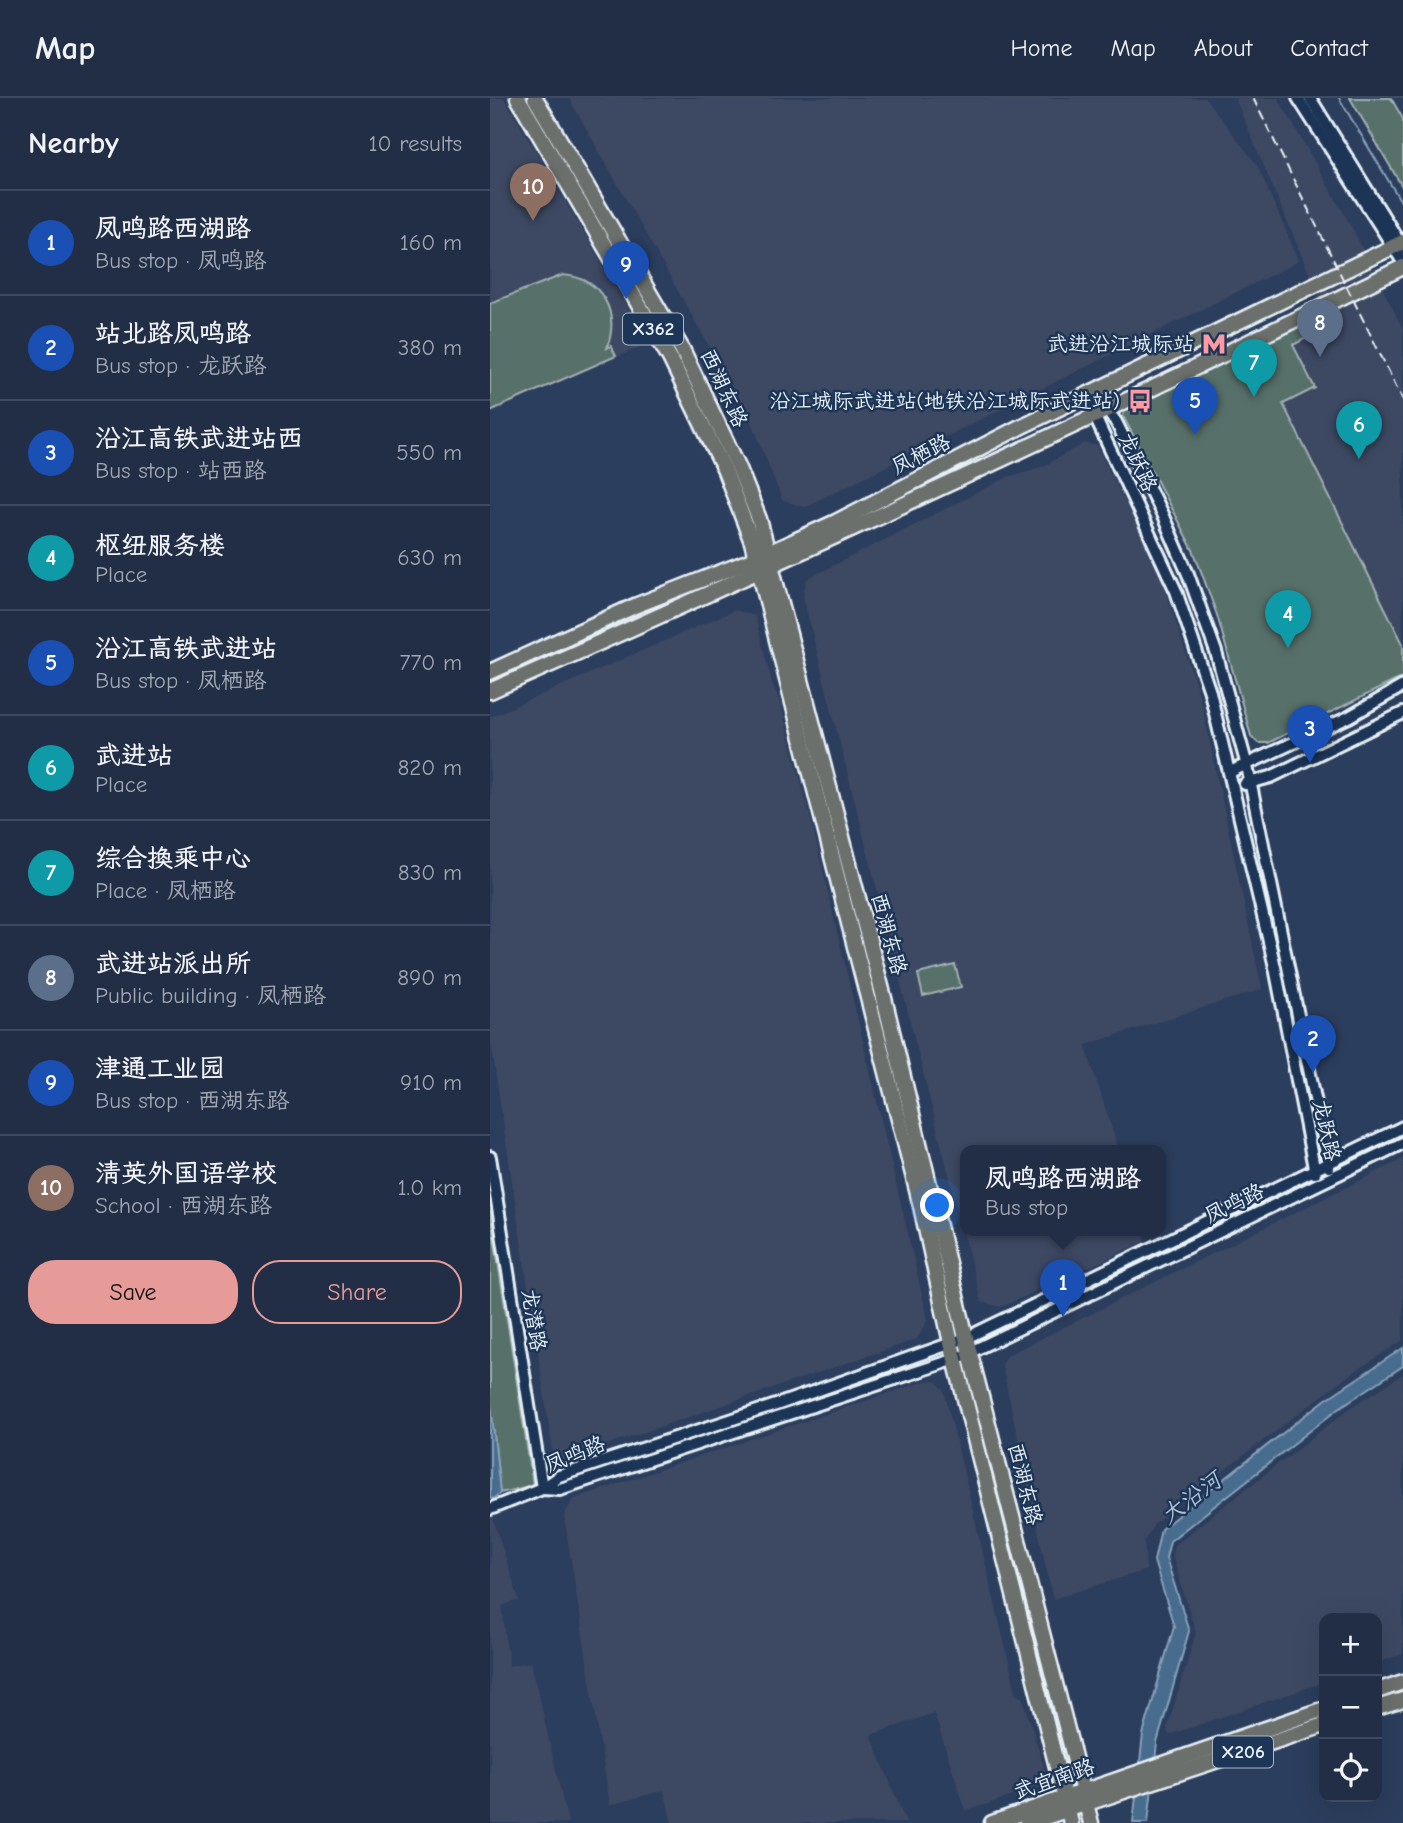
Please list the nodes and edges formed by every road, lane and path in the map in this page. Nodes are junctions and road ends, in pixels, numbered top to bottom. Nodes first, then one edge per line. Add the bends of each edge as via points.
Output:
1 (518, 98) edge
2 (535, 98) edge
3 (1298, 98) edge
4 (1310, 98) edge
5 (1399, 245) edge
6 (1403, 265) edge
7 (1094, 392) junction
8 (1109, 410) junction
9 (1095, 417) junction
10 (764, 563) junction
11 (490, 671) edge
12 (1403, 685) edge
13 (490, 691) edge
14 (1403, 713) edge
15 (1247, 765) junction
16 (1230, 772) junction
17 (1250, 782) junction
18 (1233, 790) junction
19 (1403, 1127) edge
20 (1403, 1143) edge
21 (490, 1157) edge
22 (1326, 1162) junction
23 (1313, 1169) junction
24 (1334, 1175) junction
25 (1320, 1182) junction
26 (966, 1338) junction
27 (951, 1343) junction
28 (963, 1356) junction
29 (542, 1488) junction
30 (490, 1509) edge
31 (1403, 1682) edge
32 (1382, 1689) edge
33 (1403, 1700) edge
34 (1382, 1706) edge
35 (1319, 1711) edge
36 (1319, 1726) edge
37 (1162, 1771) junction
38 (1084, 1798) junction
39 (1068, 1810) edge
40 (992, 1823) edge
41 (1027, 1823) edge
42 (1091, 1823) edge

1 - 10 main road, 西湖东路 / X362 via 670,358
2 - 10 main road, 西湖东路 / X362 via 682,349 738,466
3 - 5 street
4 - 5 street
5 - 6 street
5 - 7 main road, 凤栖路
6 - 8 main road, 凤栖路
7 - 8 street, 龙跃路
7 - 9 street, 龙跃路
7 - 10 main road, 凤栖路
8 - 9 main road, 凤栖路
8 - 15 street, 龙跃路 via 1188,574 1216,652
9 - 10 main road, 凤栖路
9 - 16 street, 龙跃路 via 1176,591 1210,692
10 - 11 main road, 凤栖路 via 637,605
10 - 13 main road, 凤栖路
10 - 26 main road, 西湖东路 / X362 via 883,994
10 - 27 main road, 西湖东路 / X362
12 - 15 street via 1349,717
14 - 17 street via 1271,777
15 - 16 street
15 - 17 street, 龙跃路
16 - 18 street, 龙跃路
17 - 18 street
17 - 22 street, 龙跃路
18 - 23 street, 龙跃路 via 1275,967
19 - 22 street, 凤鸣路
20 - 24 street, 凤鸣路
21 - 29 street, 龙潜路
22 - 23 street, 凤鸣路
22 - 24 street, 龙跃路
23 - 25 street, 龙跃路
23 - 26 street, 凤鸣路
24 - 25 street, 凤鸣路
25 - 28 street, 凤鸣路
26 - 27 street, 凤鸣路
26 - 28 main road, 西湖东路 / X362
27 - 28 main road, 西湖东路 / X362
27 - 29 street, 凤鸣路 via 559,1476
28 - 29 street, 凤鸣路 via 560,1489
28 - 38 main road, 西湖东路 / X362
28 - 39 main road, 西湖东路 / X362
29 - 30 street
31 - 32 main road
33 - 34 main road
35 - 37 main road, X206
36 - 37 main road, X206
37 - 38 main road, 武宜南路 / X206
38 - 39 main road, 武宜南路 / X206
38 - 42 main road, 西湖东路 / X362
39 - 40 main road, 武宜南路 / X206
39 - 41 main road, 武宜南路 / X206

